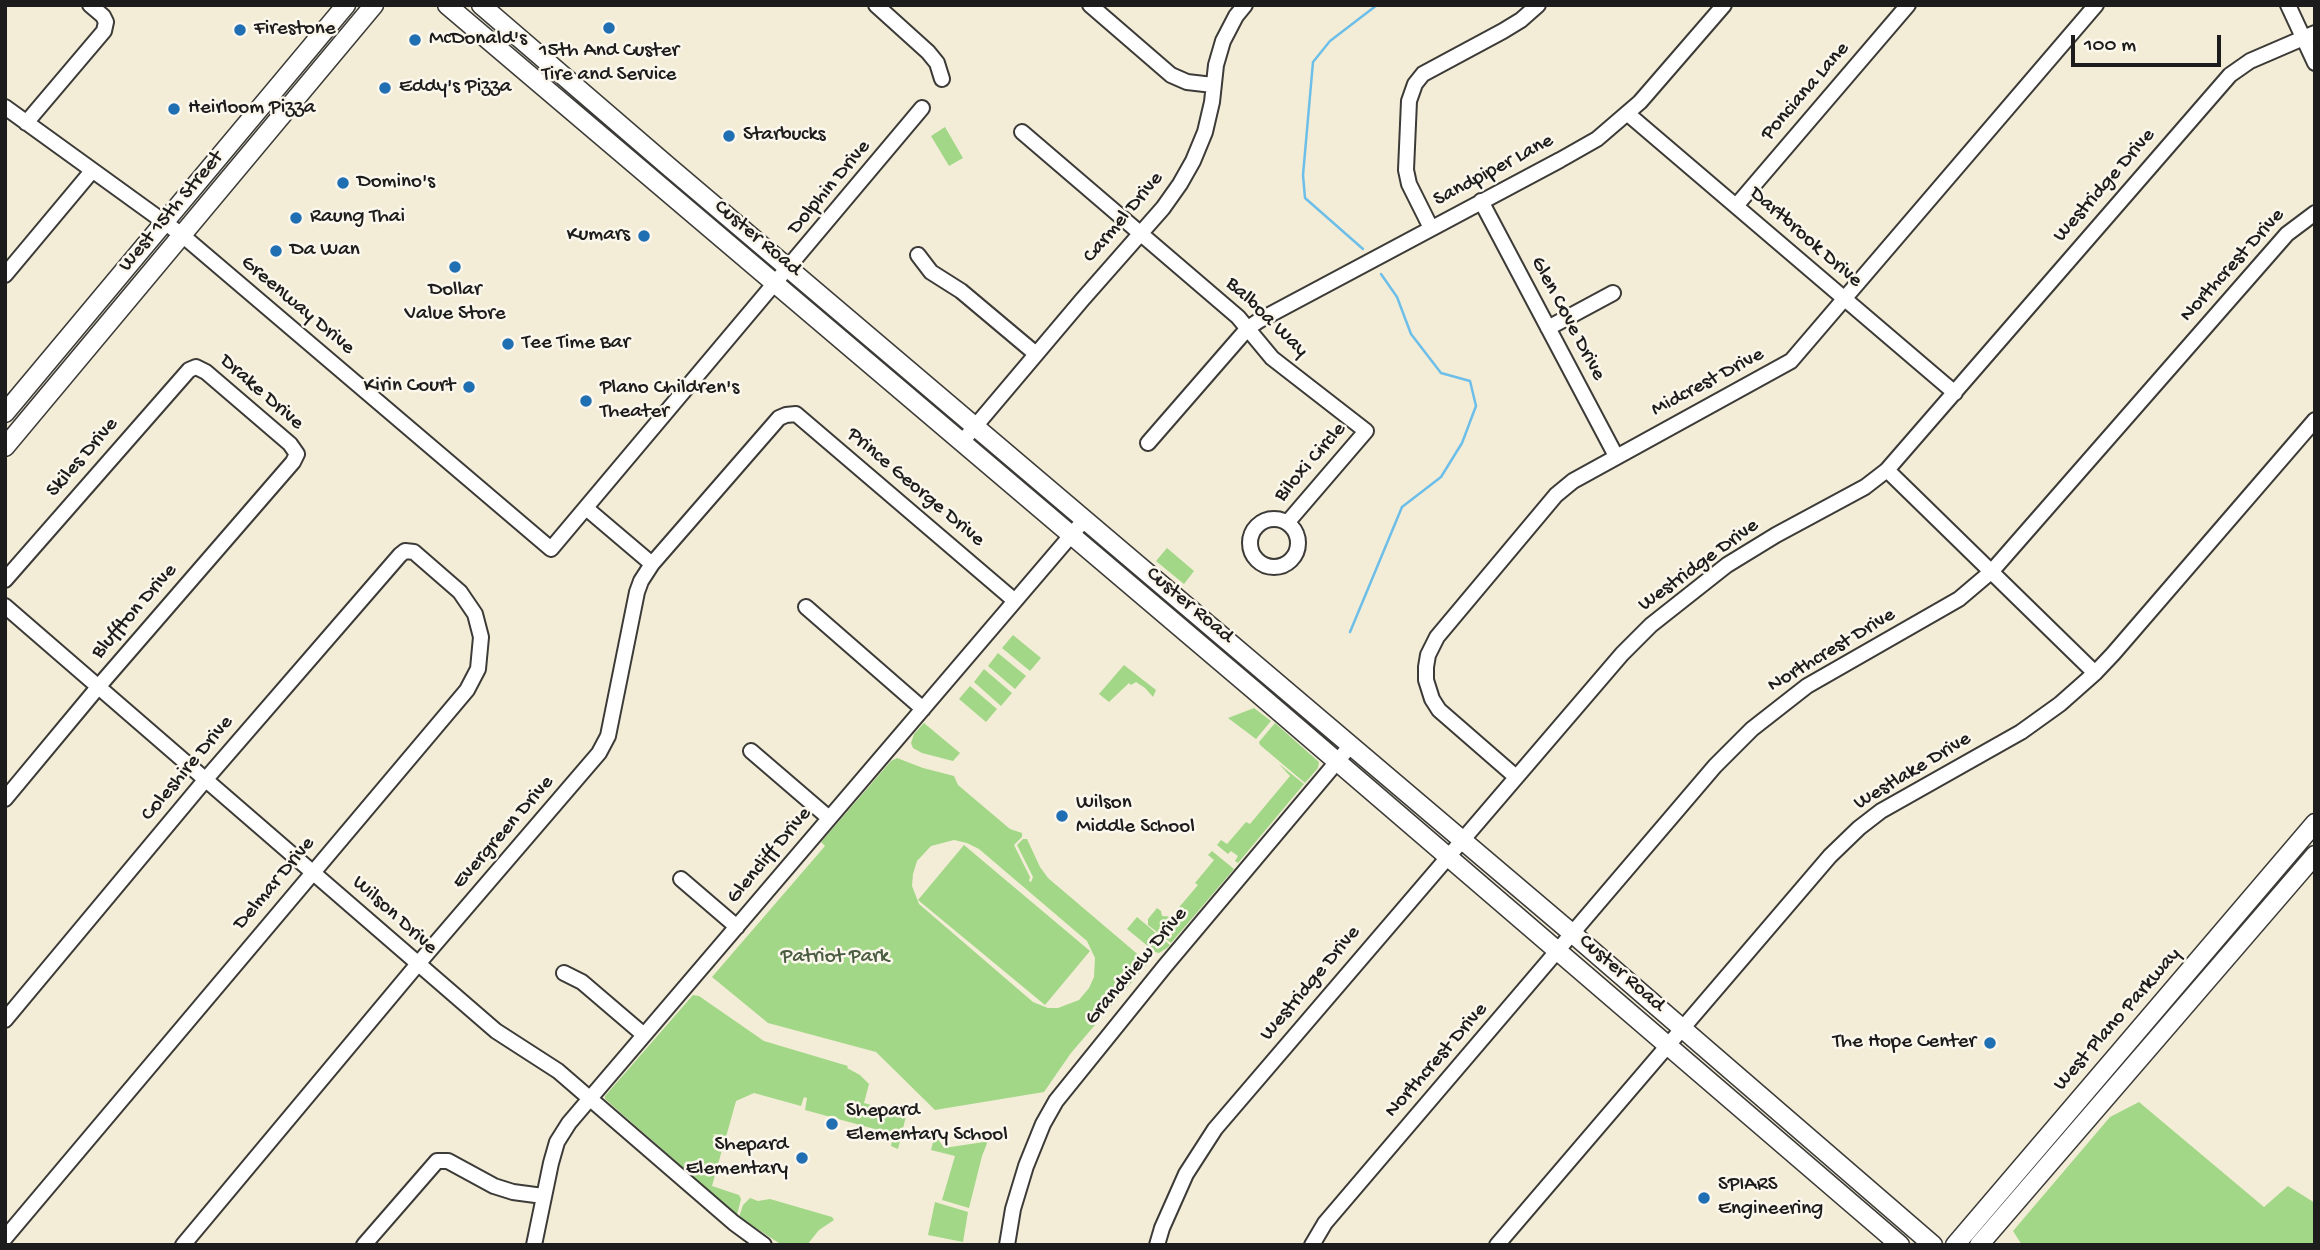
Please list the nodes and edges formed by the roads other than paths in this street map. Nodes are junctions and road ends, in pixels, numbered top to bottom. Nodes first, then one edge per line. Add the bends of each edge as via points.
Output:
1 (90, 5) edge
2 (346, 5) edge
3 (374, 5) edge
4 (447, 5) edge
5 (481, 5) edge
6 (876, 5) edge
7 (1090, 5) edge
8 (1245, 5) edge
9 (1538, 5) edge
10 (1724, 5) edge
11 (1908, 5) edge
12 (2096, 5) edge
13 (2288, 5) edge
14 (2309, 35) edge
15 (540, 57) junction
16 (2315, 63) edge
17 (526, 73) junction
18 (942, 79) dead end
19 (1213, 85) junction
20 (5, 107) edge
21 (922, 108) dead end
22 (1628, 114) junction
23 (26, 122) junction
24 (1022, 132) dead end
25 (668, 166) junction
26 (92, 171) junction
27 (655, 182) junction
28 (1481, 201) junction
29 (1737, 206) junction
30 (2315, 213) edge
31 (165, 223) junction
32 (1431, 228) junction
33 (1140, 233) junction
34 (181, 235) junction
35 (919, 254) dead end
36 (790, 268) junction
37 (5, 275) edge
38 (776, 284) junction
39 (1613, 293) dead end
40 (1845, 299) junction
41 (1248, 328) junction
42 (1548, 328) junction
43 (1036, 354) junction
44 (196, 368) joint
45 (1955, 393) junction
46 (5, 414) edge
47 (786, 415) joint
48 (2315, 420) edge
49 (976, 426) junction
50 (1366, 431) joint
51 (962, 442) junction
52 (1148, 443) dead end
53 (5, 447) edge
54 (297, 454) joint
55 (1616, 456) junction
56 (1887, 470) junction
57 (586, 508) junction
58 (1085, 519) junction
59 (1287, 523) dead end
60 (1071, 535) junction
61 (551, 549) joint
62 (409, 550) joint
63 (652, 564) junction
64 (1992, 571) junction
65 (5, 580) edge
66 (1015, 601) junction
67 (5, 606) edge
68 (806, 607) dead end
69 (2095, 673) junction
70 (99, 686) junction
71 (923, 709) junction
72 (1351, 745) junction
73 (751, 751) dead end
74 (1336, 762) junction
75 (1516, 777) junction
76 (206, 779) junction
77 (5, 799) edge
78 (830, 818) junction
79 (2315, 823) edge
80 (1461, 840) junction
81 (2315, 855) edge
82 (1447, 857) junction
83 (313, 871) junction
84 (681, 879) dead end
85 (737, 927) junction
86 (1573, 934) junction
87 (1559, 951) junction
88 (417, 965) junction
89 (564, 973) dead end
90 (2157, 1009) junction
91 (5, 1020) edge
92 (1682, 1028) junction
93 (644, 1035) junction
94 (1668, 1045) junction
95 (2120, 1083) junction
96 (589, 1098) junction
97 (543, 1196) junction
98 (5, 1238) edge
99 (183, 1245) edge
100 (364, 1245) edge
101 (534, 1245) edge
102 (764, 1245) edge
103 (1006, 1245) edge
104 (1157, 1245) edge
105 (1312, 1245) edge
106 (1497, 1245) edge
107 (1900, 1245) edge
108 (1933, 1245) edge
109 (1955, 1245) edge
110 (1979, 1245) edge

1 - 23 street via 103,16 104,31
2 - 31 main road, West 15th Street
3 - 34 main road, West 15th Street
4 - 17 main road, Custer Road
5 - 15 main road, Custer Road
6 - 18 street via 928,51
7 - 19 street via 1171,75
8 - 19 street, Carmel Drive via 1223,41
9 - 32 street via 1503,31 1423,74 1415,84 1409,101 1406,170
10 - 22 street, Sandpiper Lane
11 - 29 street, Ponciana Lane
12 - 40 street, Midcrest Drive
13 - 14 street
14 - 16 street
14 - 45 street, Westridge Drive via 2250,61 2224,81
15 - 17 main road
15 - 25 main road, Custer Road
17 - 27 main road, Custer Road
19 - 33 street, Carmel Drive via 1205,132 1193,161 1163,208
20 - 23 street, Greenway Drive
21 - 36 street, Dolphin Drive
22 - 28 street, Sandpiper Lane via 1597,139
22 - 29 street, Dartbrook Drive
23 - 26 street, Greenway Drive
24 - 33 street, Balboa Way
25 - 27 main road
25 - 36 main road, Custer Road
26 - 31 street, Greenway Drive
26 - 37 street
27 - 38 main road, Custer Road
28 - 32 street, Sandpiper Lane
28 - 42 street, Glen Cove Drive
29 - 40 street, Dartbrook Drive
30 - 64 street, Northcrest Drive via 2287,234
31 - 34 street, Greenway Drive
31 - 46 main road, West 15th Street
32 - 41 street, Sandpiper Lane
33 - 41 street, Balboa Way
33 - 43 street, Carmel Drive
34 - 53 main road, West 15th Street
34 - 61 street, Greenway Drive
35 - 43 street via 931,272
36 - 38 street, Dolphin Drive
36 - 49 main road, Custer Road
38 - 51 main road, Custer Road
38 - 57 street, Dolphin Drive
39 - 42 street
40 - 45 street, Dartbrook Drive
40 - 55 street, Midcrest Drive via 1791,361
41 - 50 street, Balboa Way via 1272,358
41 - 52 street, Sandpiper Lane
42 - 55 street, Glen Cove Drive
43 - 49 street, Carmel Drive
44 - 54 street, Drake Drive
44 - 65 street, Skiles Drive via 184,375
45 - 56 street, Westridge Drive
47 - 63 street, Evergreen Drive
47 - 66 street, Prince George Drive via 796,414
48 - 69 street, Westlake Drive
49 - 51 street, Carmel Drive
49 - 58 main road, Custer Road
50 - 59 street, Biloxi Circle
51 - 60 main road, Custer Road
54 - 70 street, Bluffton Drive
55 - 75 street, Midcrest Drive via 1556,495 1437,637 1429,654 1426,681 1439,710
56 - 64 street
56 - 75 street, Westridge Drive via 1737,559 1688,594 1622,654
57 - 61 street, Dolphin Drive
57 - 63 street
58 - 60 street, Glencliff Drive
58 - 72 main road, Custer Road
60 - 66 street, Glencliff Drive
60 - 74 main road, Custer Road
62 - 76 street, Coleshire Drive
62 - 83 street, Delmar Drive via 468,602 480,626 481,659 467,690
63 - 88 street, Evergreen Drive via 637,592 605,745
64 - 69 street
64 - 86 street, Northcrest Drive via 1959,599 1807,686 1752,729 1715,766
66 - 71 street, Glencliff Drive
67 - 70 street, Wilson Drive
68 - 71 street
69 - 92 street, Westlake Drive via 2021,732 1897,800 1858,828
70 - 76 street, Wilson Drive
70 - 77 street, Bluffton Drive
71 - 78 street, Glencliff Drive
72 - 74 street, Grandview Drive
72 - 80 main road, Custer Road
73 - 78 street
74 - 82 main road, Custer Road
74 - 103 street, Grandview Drive via 1056,1101 1026,1166
75 - 80 street, Westridge Drive
76 - 83 street, Wilson Drive
76 - 91 street, Coleshire Drive
78 - 85 street, Glencliff Drive
79 - 90 main road, West Plano Parkway
80 - 82 street, Westridge Drive
80 - 86 main road, Custer Road
81 - 95 main road, West Plano Parkway
82 - 87 main road, Custer Road
82 - 104 street, Westridge Drive via 1215,1129 1186,1174
83 - 88 street, Wilson Drive
83 - 98 street, Delmar Drive
84 - 85 street
85 - 93 street, Glencliff Drive
86 - 87 street, Northcrest Drive
86 - 92 main road, Custer Road
87 - 94 main road, Custer Road
87 - 105 street, Northcrest Drive via 1325,1223
88 - 96 street, Wilson Drive via 496,1031 558,1071
88 - 99 street, Evergreen Drive
89 - 93 street via 582,982
90 - 95 main road via 2157,1029
90 - 109 main road, West Plano Parkway
92 - 94 street, Westlake Drive
92 - 108 main road, Custer Road
93 - 96 street, Glencliff Drive
94 - 106 street, Westlake Drive
94 - 107 main road, Custer Road
95 - 110 main road, West Plano Parkway
96 - 97 street, Glencliff Drive via 557,1142
96 - 102 street, Wilson Drive
97 - 100 street via 494,1186 456,1164 437,1161
97 - 101 street, Glencliff Drive

